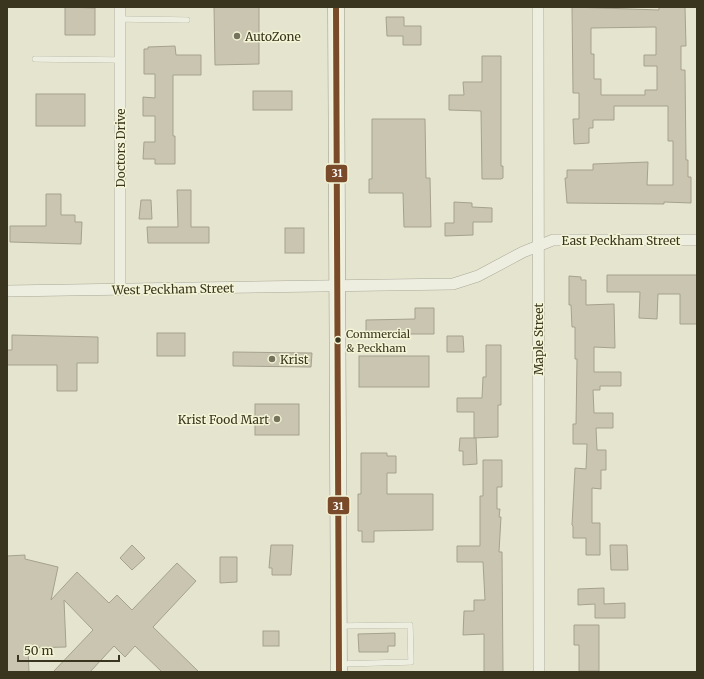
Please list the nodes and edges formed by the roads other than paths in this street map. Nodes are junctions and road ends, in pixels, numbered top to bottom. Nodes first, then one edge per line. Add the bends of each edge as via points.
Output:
1 (120, 7) edge
2 (336, 7) edge
3 (538, 7) edge
4 (120, 19) junction
5 (187, 20) dead end
6 (35, 59) dead end
7 (120, 60) junction
8 (697, 240) edge
9 (538, 244) junction
10 (338, 287) junction
11 (120, 290) junction
12 (7, 291) edge
13 (338, 626) junction
14 (338, 668) edge
15 (539, 672) edge

1 - 4 street, Doctors Drive
2 - 10 main road
3 - 9 street, Maple Street
4 - 5 lane
4 - 7 street, Doctors Drive
6 - 7 lane
7 - 11 street, Doctors Drive
8 - 9 street, East Peckham Street via 553,240
9 - 10 street, East Peckham Street via 478,276 453,284
9 - 15 street, Maple Street
10 - 11 street, West Peckham Street
10 - 13 main road
11 - 12 street, West Peckham Street
13 - 14 main road
13 - 14 lane via 410,625 411,662

